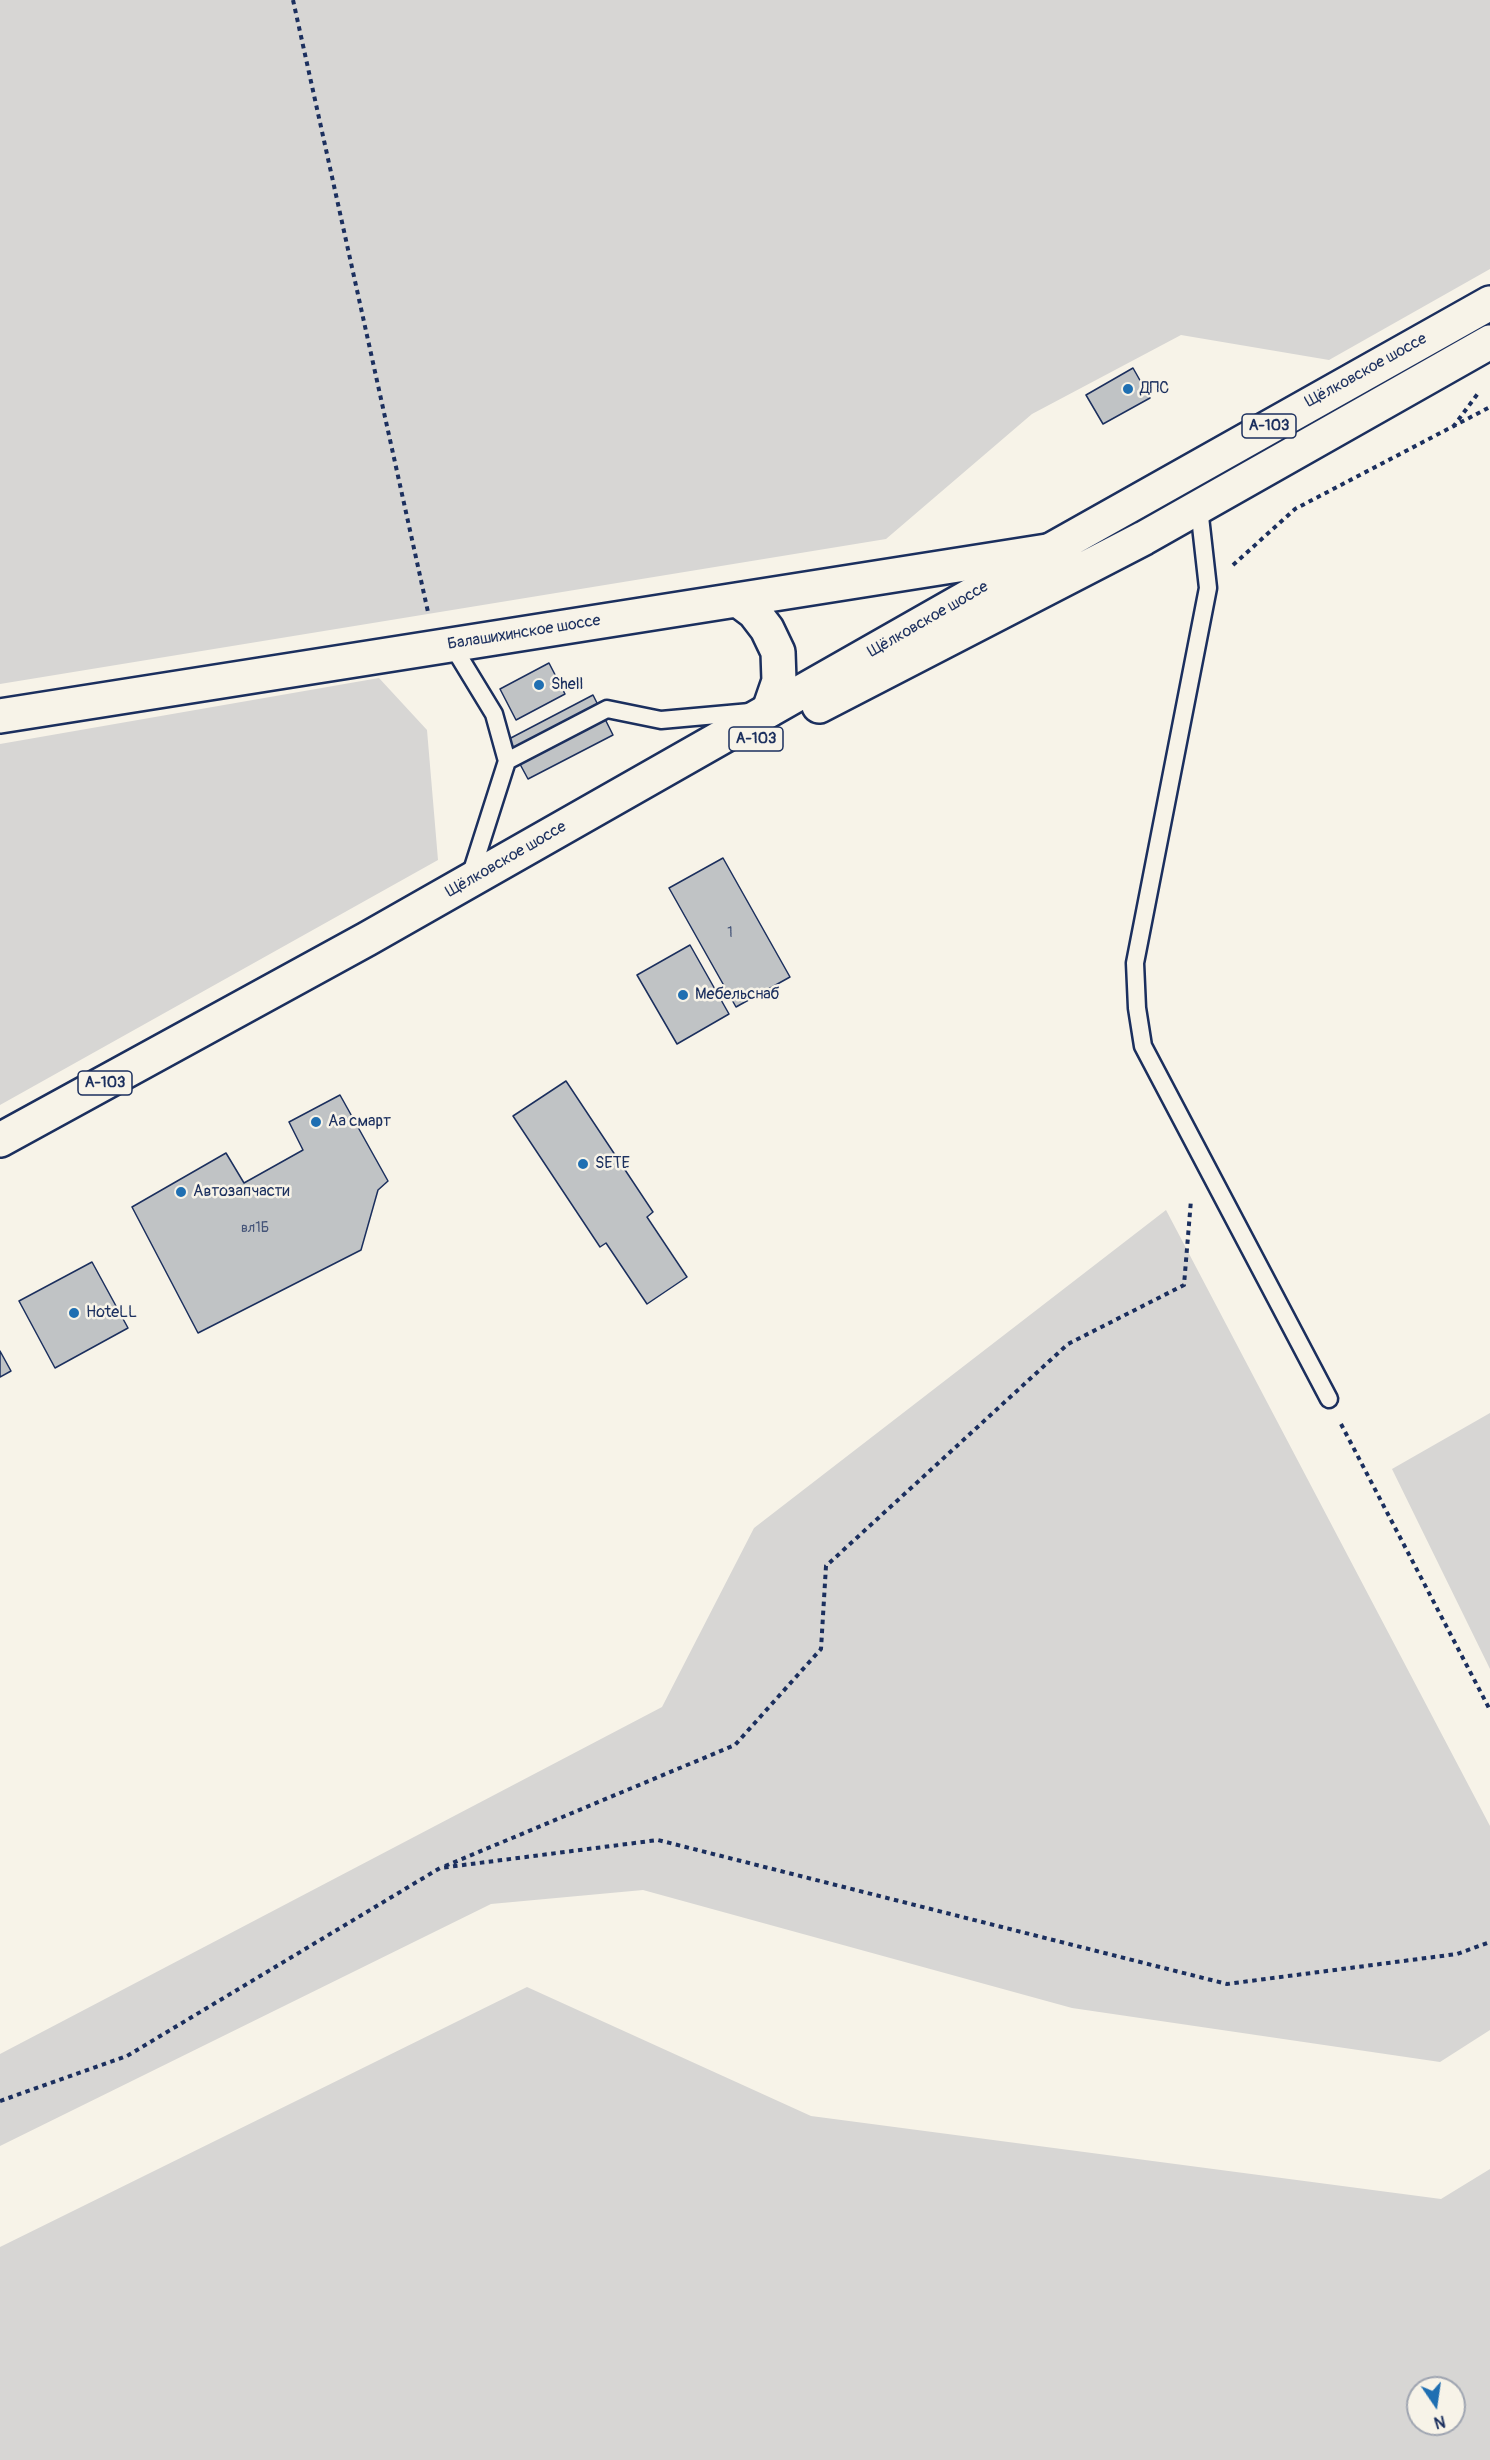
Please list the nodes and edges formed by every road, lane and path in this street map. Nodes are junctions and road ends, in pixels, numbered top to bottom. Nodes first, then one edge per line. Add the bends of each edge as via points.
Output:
1 (294, 0) edge
2 (1490, 303) edge
3 (1490, 342) edge
4 (1479, 391) dead end
5 (1490, 407) edge
6 (1452, 428) junction
7 (1199, 508) junction
8 (1144, 538) junction
9 (1049, 551) junction
10 (1208, 588) junction
11 (738, 600) junction
12 (428, 614) dead end
13 (452, 645) junction
14 (769, 710) junction
15 (0, 716) edge
16 (507, 761) junction
17 (468, 882) junction
18 (367, 939) junction
19 (0, 1140) edge
20 (1196, 1148) junction
21 (1329, 1399) joint
22 (1490, 1710) edge
23 (440, 1868) junction
24 (1490, 1942) edge
25 (0, 2101) edge

1 - 12 path
2 - 9 main road, Щёлковское шоссе / А-103
3 - 7 main road, Щёлковское шоссе / А-103
4 - 6 path
5 - 6 path
6 - 10 path via 1295,509
7 - 8 main road, Щёлковское шоссе / А-103
7 - 10 lane
8 - 9 main road, Балашихинское шоссе
8 - 18 main road, Щёлковское шоссе / А-103
9 - 11 main road, Балашихинское шоссе
9 - 14 main road, Щёлковское шоссе / А-103
10 - 20 lane via 1135,963 1143,1046
11 - 13 main road, Балашихинское шоссе
11 - 14 main road via 768,629 778,652 779,681
13 - 15 main road, Балашихинское шоссе
13 - 16 lane via 494,714
14 - 16 lane via 661,720 607,709
14 - 17 main road, Щёлковское шоссе / А-103
16 - 17 lane
17 - 18 main road, Щёлковское шоссе / А-103
18 - 19 main road, Щёлковское шоссе / А-103
20 - 21 lane
20 - 23 path via 1184,1285 1068,1344 826,1566 821,1649 735,1745
21 - 22 path
23 - 24 path via 658,1840 1227,1984 1457,1954
23 - 25 path via 127,2056

